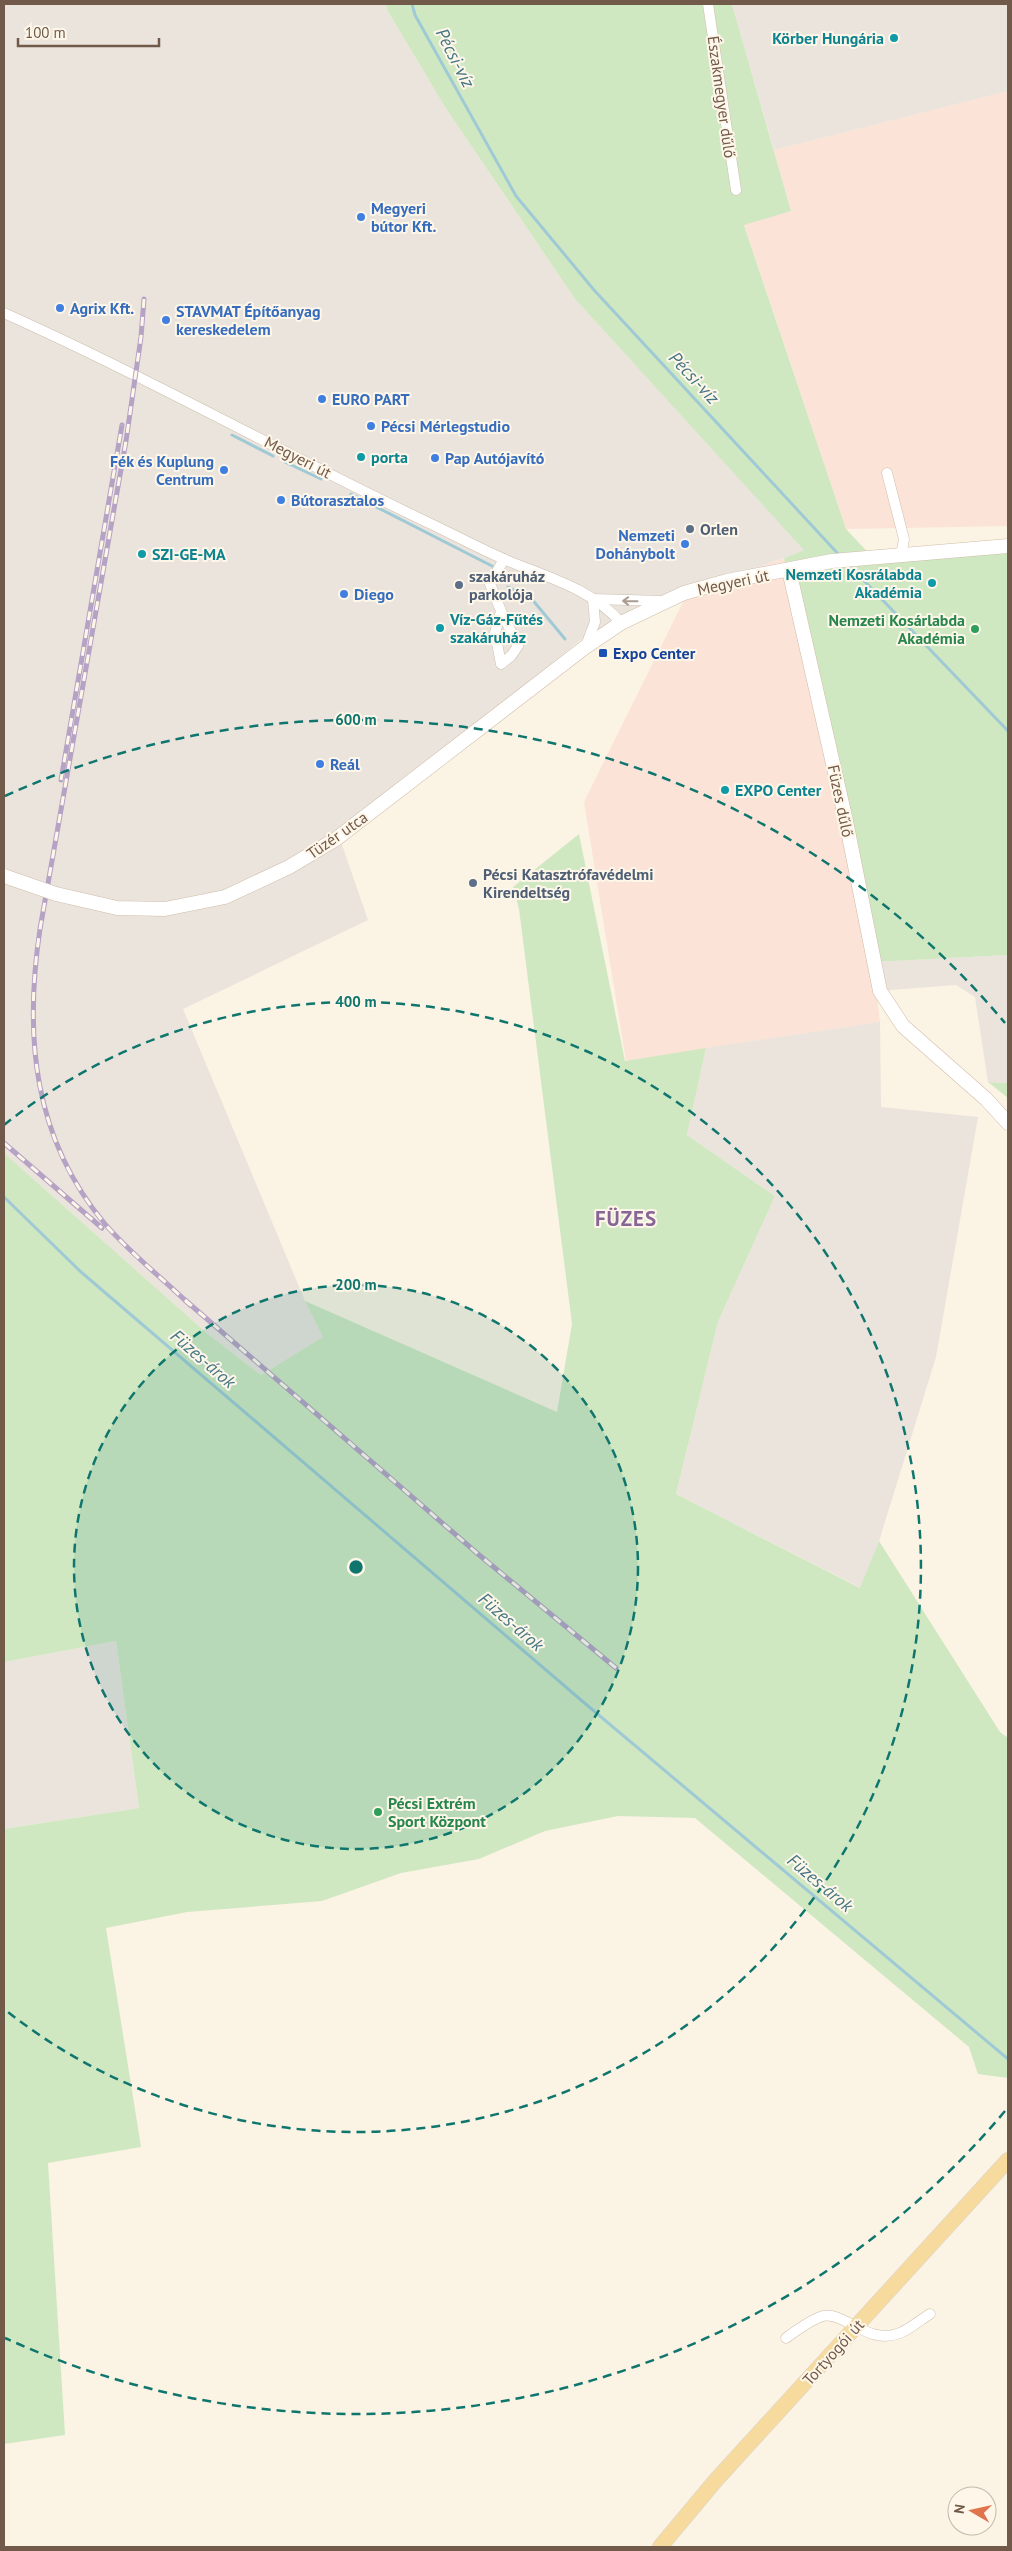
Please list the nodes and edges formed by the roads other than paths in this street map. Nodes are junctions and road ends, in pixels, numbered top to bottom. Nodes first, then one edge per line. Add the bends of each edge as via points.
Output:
1 (708, 4) edge
2 (736, 190) dead end
3 (4, 313) edge
4 (888, 473) dead end
5 (1008, 546) edge
6 (901, 555) junction
7 (504, 559) junction
8 (814, 564) junction
9 (788, 570) junction
10 (746, 578) junction
11 (793, 591) junction
12 (593, 599) junction
13 (667, 601) junction
14 (501, 611) dead end
15 (622, 623) junction
16 (584, 648) junction
17 (4, 876) edge
18 (1008, 1123) edge
19 (1008, 2160) edge
20 (930, 2314) dead end
21 (855, 2328) junction
22 (786, 2338) dead end
23 (660, 2547) edge

1 - 2 street, Északmegyer dűlő
3 - 7 street, Megyeri út via 70,342 156,388
4 - 6 street via 904,539
5 - 6 street, Megyeri út
6 - 8 street, Megyeri út
7 - 12 street, Megyeri út
7 - 14 street via 490,584
8 - 9 street, Megyeri út
8 - 11 street via 804,571
9 - 10 street, Megyeri út
9 - 11 street, Füzes dűlő
10 - 11 street via 776,583
10 - 13 street, Megyeri út
11 - 18 street, Füzes dűlő via 846,821 880,991 903,1026 986,1099
13 -> 12 street, Megyeri út
12 - 15 street, Megyeri út
12 - 16 street via 595,622
13 - 15 street, Megyeri út
15 - 16 street, Tüzér utca
16 - 17 street, Tüzér utca, bridge via 336,839 289,867 233,894 165,910 116,908 56,894
19 - 21 main road, Tortyogói út
20 - 21 street via 890,2336
21 - 22 street via 837,2317 824,2316
21 - 23 main road, Tortyogói út via 716,2480

